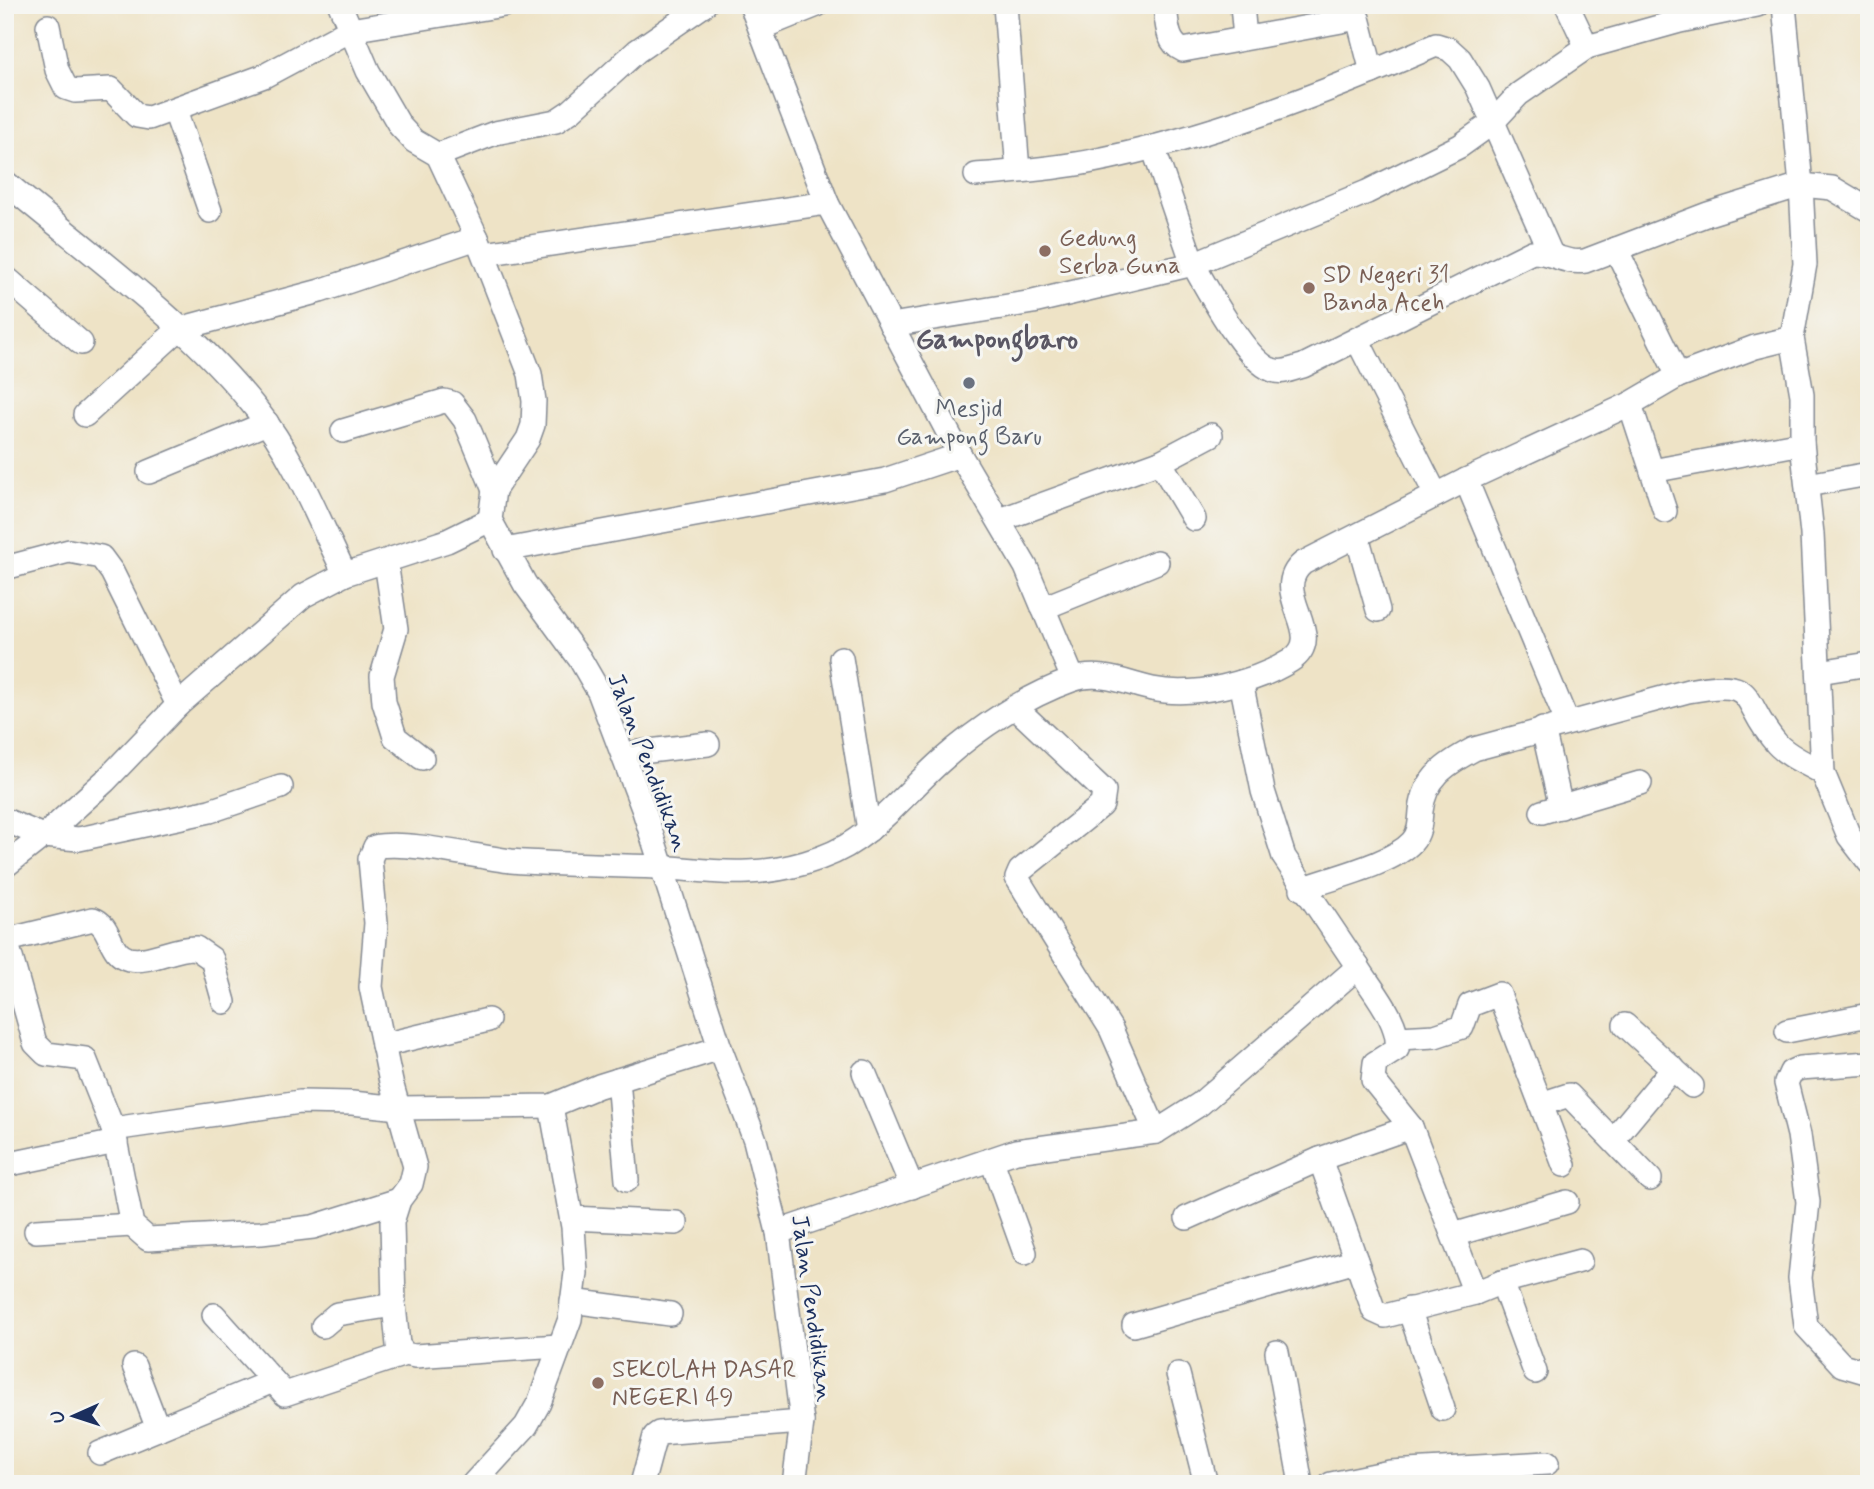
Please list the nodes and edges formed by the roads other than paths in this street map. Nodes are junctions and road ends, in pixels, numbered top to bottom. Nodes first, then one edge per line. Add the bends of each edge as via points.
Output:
1 (340, 5) edge
2 (504, 5) edge
3 (704, 5) edge
4 (751, 5) edge
5 (817, 5) edge
6 (1005, 5) edge
7 (1165, 5) edge
8 (1242, 5) edge
9 (1567, 5) edge
10 (1757, 5) edge
11 (1784, 5) edge
12 (1358, 11) edge
13 (48, 26) dead end
14 (760, 28) junction
15 (350, 30) junction
16 (1245, 38) junction
17 (1587, 47) junction
18 (1372, 72) junction
19 (175, 111) junction
20 (1492, 123) junction
21 (1153, 147) junction
22 (438, 155) junction
23 (1018, 171) junction
24 (976, 175) dead end
25 (5, 182) edge
26 (1801, 185) junction
27 (827, 203) junction
28 (1869, 210) edge
29 (210, 211) dead end
30 (481, 246) junction
31 (1616, 249) junction
32 (1551, 254) junction
33 (1193, 264) junction
34 (5, 277) edge
35 (891, 325) junction
36 (179, 329) junction
37 (1792, 338) junction
38 (1357, 339) junction
39 (81, 343) dead end
40 (1678, 376) junction
41 (1630, 404) junction
42 (85, 415) dead end
43 (267, 423) junction
44 (343, 431) dead end
45 (1211, 435) dead end
46 (1802, 443) junction
47 (960, 456) junction
48 (1160, 462) junction
49 (1652, 471) junction
50 (149, 472) dead end
51 (1869, 474) edge
52 (1466, 480) junction
53 (1807, 485) junction
54 (494, 489) junction
55 (1436, 495) junction
56 (1665, 511) dead end
57 (1194, 519) dead end
58 (490, 520) junction
59 (1000, 520) junction
60 (1357, 536) junction
61 (505, 551) junction
62 (386, 562) junction
63 (1157, 562) dead end
64 (5, 568) edge
65 (345, 574) junction
66 (1043, 608) junction
67 (1378, 610) dead end
68 (841, 658) dead end
69 (1869, 664) edge
70 (1819, 672) junction
71 (1073, 679) junction
72 (1241, 682) junction
73 (178, 705) junction
74 (1016, 708) junction
75 (1567, 722) junction
76 (1543, 729) junction
77 (708, 744) dead end
78 (624, 754) junction
79 (422, 758) dead end
80 (1823, 773) junction
81 (1640, 783) dead end
82 (281, 786) dead end
83 (5, 820) edge
84 (869, 830) junction
85 (43, 836) junction
86 (1869, 862) edge
87 (5, 866) edge
88 (661, 867) junction
89 (1302, 888) junction
90 (6, 938) edge
91 (1358, 967) junction
92 (224, 1002) dead end
93 (1869, 1015) edge
94 (488, 1020) dead end
95 (1625, 1025) dead end
96 (1787, 1031) dead end
97 (1398, 1038) junction
98 (383, 1045) junction
99 (720, 1048) junction
100 (1869, 1063) edge
101 (1673, 1068) junction
102 (863, 1072) dead end
103 (618, 1080) junction
104 (1692, 1086) dead end
105 (1541, 1104) junction
106 (551, 1106) junction
107 (398, 1108) junction
108 (1411, 1127) junction
109 (1156, 1132) junction
110 (114, 1136) junction
111 (1613, 1140) junction
112 (1320, 1159) junction
113 (992, 1161) junction
114 (5, 1165) edge
115 (1564, 1166) dead end
116 (1650, 1179) dead end
117 (627, 1180) dead end
118 (912, 1187) junction
119 (398, 1200) junction
120 (1567, 1202) dead end
121 (572, 1218) junction
122 (1187, 1218) dead end
123 (676, 1223) dead end
124 (132, 1226) junction
125 (36, 1231) dead end
126 (778, 1232) junction
127 (1453, 1235) junction
128 (1025, 1253) dead end
129 (1356, 1261) junction
130 (1580, 1261) dead end
131 (1502, 1282) junction
132 (1475, 1293) junction
133 (572, 1301) junction
134 (394, 1306) junction
135 (1409, 1309) junction
136 (670, 1314) dead end
137 (214, 1315) dead end
138 (1134, 1325) dead end
139 (323, 1326) dead end
140 (558, 1346) junction
141 (1277, 1352) dead end
142 (405, 1354) junction
143 (134, 1366) dead end
144 (1535, 1372) dead end
145 (1869, 1373) edge
146 (1178, 1374) dead end
147 (274, 1381) junction
148 (1443, 1409) dead end
149 (802, 1422) junction
150 (158, 1429) junction
151 (100, 1453) dead end
152 (1547, 1463) dead end
153 (473, 1484) edge
154 (642, 1484) edge
155 (794, 1484) edge
156 (1206, 1484) edge
157 (1301, 1484) edge
158 (1331, 1484) edge

1 - 15 street
2 - 15 street
3 - 22 street via 637,51 556,121 495,133
4 - 14 street
5 - 14 street
6 - 23 street
7 - 16 street via 1169,36 1178,49
8 - 16 street
9 - 17 street
10 - 17 street
11 - 26 street
12 - 16 street
12 - 18 street
13 - 19 street via 57,70 66,88 111,89 141,118
14 - 27 street
15 - 19 street via 264,76
15 - 22 street via 400,126
17 - 20 street via 1519,94
18 - 20 street via 1436,45 1449,49 1478,88
18 - 21 street
19 - 29 street
20 - 32 street
20 - 33 street via 1460,146 1367,192
21 - 23 street
21 - 33 street
22 - 30 street
23 - 24 street
25 - 36 street
26 - 28 street via 1832,188
26 - 31 street
26 - 37 street via 1805,264
27 - 30 street
27 - 35 street
30 - 36 street
30 - 54 street via 530,373 534,401 528,439
31 - 32 street via 1571,263
31 - 40 street
32 - 38 street via 1525,255
33 - 35 street via 1033,302
33 - 38 street via 1248,350 1275,372 1303,366
34 - 39 street
35 - 47 street
36 - 42 street
36 - 43 street
37 - 40 street
37 - 46 street via 1802,395
38 - 55 street
40 - 41 street
41 - 49 street
41 - 52 street
43 - 50 street
43 - 65 street
44 - 54 street via 444,401 452,403 465,420
45 - 48 street
46 - 49 street
46 - 53 street
47 - 59 street
47 - 61 street via 885,480
48 - 57 street
48 - 59 street
49 - 56 street
51 - 53 street
52 - 55 street
52 - 75 street
53 - 70 street
54 - 58 street
55 - 60 street
58 - 61 street, Jalan Pendidikan
58 - 62 street
59 - 66 street
60 - 67 street
60 - 72 street via 1303,563 1293,573 1291,593 1304,641 1297,655
61 - 78 street, Jalan Pendidikan via 599,692
62 - 65 street
62 - 79 street via 396,629 382,676 384,702 395,737
63 - 66 street
64 - 73 street via 69,551 101,557
65 - 73 street via 303,596
66 - 71 street
68 - 84 street
69 - 70 street
70 - 80 street
71 - 72 street via 1121,679 1165,690
71 - 74 street
72 - 89 street via 1264,791 1284,857
73 - 85 street via 105,781
74 - 84 street via 942,760
74 - 109 street via 1104,791 1102,805 1017,878 1111,1029
75 - 76 street
75 - 80 street via 1730,685 1750,700 1782,748
76 - 81 street via 1552,809
76 - 89 street via 1474,750 1444,765 1422,799 1418,834 1410,844
77 - 78 street
78 - 88 street, Jalan Pendidikan
80 - 86 street via 1849,836
82 - 85 street via 210,811 115,832 79,839
83 - 85 street
84 - 88 street via 842,849 767,870 746,873
85 - 87 street
88 - 98 street via 513,861 375,847 370,859 376,923 371,987
88 - 99 street, Jalan Pendidikan
89 - 91 street
90 - 92 street via 93,919 125,958 196,948 212,959
90 - 110 street via 35,1043 46,1054 85,1059
91 - 97 street
91 - 109 street via 1200,1104
93 - 96 street
94 - 98 street
95 - 101 street
97 - 105 street via 1436,1036 1462,1027 1469,1005 1499,994
97 - 108 street via 1397,1049 1376,1063 1373,1080
98 - 107 street
99 - 103 street
99 - 126 street, Jalan Pendidikan via 755,1140
100 - 145 street via 1800,1068 1791,1072 1786,1083 1808,1202 1800,1278 1806,1326 1842,1365
101 - 104 street
101 - 111 street
102 - 118 street
103 - 106 street
103 - 117 street
105 - 111 street via 1569,1095
105 - 115 street
106 - 107 street
106 - 121 street
107 - 110 street via 300,1102
107 - 119 street via 415,1167 411,1184
108 - 112 street
108 - 127 street
109 - 113 street via 1016,1151
110 - 114 street
110 - 124 street
111 - 116 street
112 - 122 street
112 - 129 street
113 - 118 street
113 - 128 street
118 - 126 street
119 - 124 street via 313,1227 261,1233 156,1240 144,1238
119 - 134 street via 392,1222
120 - 127 street
121 - 123 street
121 - 133 street via 576,1273
124 - 125 street
126 - 149 street, Jalan Pendidikan
127 - 132 street
129 - 135 street via 1378,1315
129 - 138 street
130 - 131 street
131 - 132 street
131 - 144 street
132 - 135 street
133 - 136 street
133 - 140 street
134 - 139 street via 337,1314
134 - 142 street via 398,1345
135 - 148 street
137 - 147 street
140 - 142 street
140 - 153 street via 539,1403 526,1426
141 - 157 street
142 - 147 street via 285,1394
143 - 150 street
146 - 156 street
147 - 150 street
149 - 154 street via 659,1433
149 - 155 street, Jalan Pendidikan
150 - 151 street
152 - 158 street via 1390,1472

